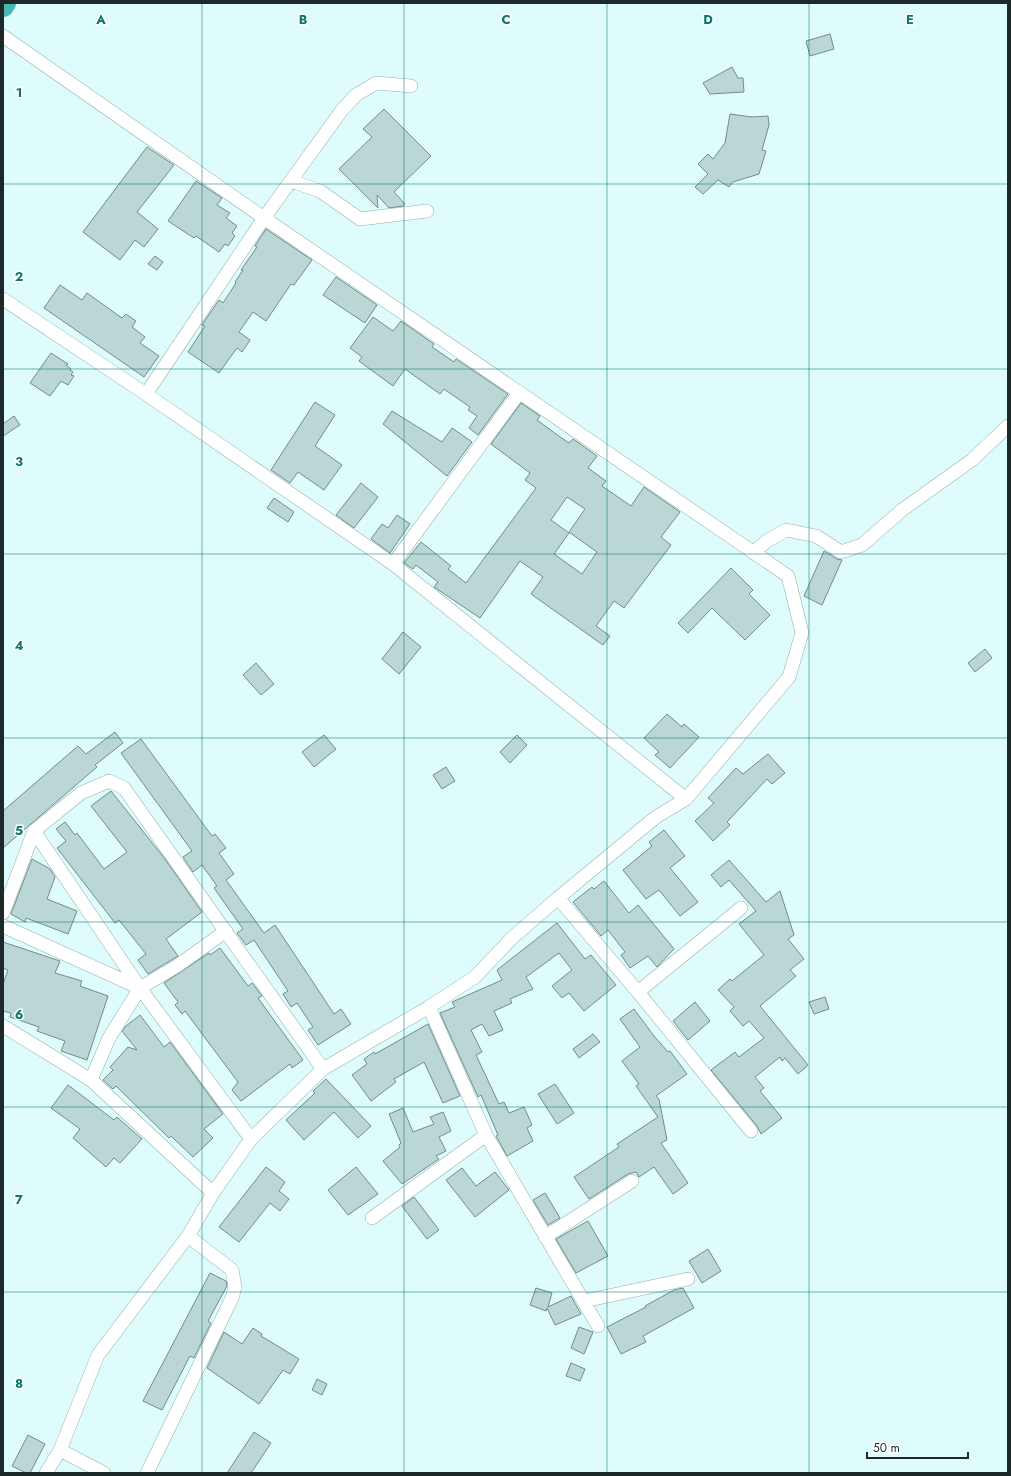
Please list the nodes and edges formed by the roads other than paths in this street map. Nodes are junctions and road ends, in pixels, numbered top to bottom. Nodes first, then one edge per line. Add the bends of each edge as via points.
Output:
1 (5, 3) edge
2 (3, 6) edge
3 (3, 36) edge
4 (411, 86) dead end
5 (291, 181) junction
6 (427, 211) dead end
7 (264, 218) junction
8 (3, 299) edge
9 (519, 393) junction
10 (146, 394) junction
11 (1008, 426) edge
12 (753, 553) junction
13 (393, 564) junction
14 (686, 799) junction
15 (34, 832) junction
16 (558, 898) junction
17 (741, 908) dead end
18 (3, 913) edge
19 (3, 926) edge
20 (226, 931) junction
21 (140, 988) junction
22 (638, 992) junction
23 (430, 1007) junction
24 (3, 1026) edge
25 (323, 1069) junction
26 (91, 1080) junction
27 (751, 1131) dead end
28 (486, 1134) junction
29 (251, 1139) junction
30 (632, 1182) dead end
31 (213, 1193) junction
32 (372, 1218) dead end
33 (188, 1236) junction
34 (545, 1237) junction
35 (688, 1279) dead end
36 (584, 1301) junction
37 (598, 1326) dead end
38 (60, 1450) junction
39 (46, 1473) edge
40 (104, 1473) edge
41 (147, 1473) edge

1 - 2 highway
3 - 7 street
4 - 5 street via 376,83 356,95
5 - 6 street via 320,191 360,219
5 - 7 street
7 - 9 street
7 - 10 street
8 - 10 street
9 - 12 street
9 - 13 street
10 - 13 street
11 - 12 street via 972,460 902,510 862,545 841,552 816,536 786,530
12 - 14 street via 788,576 802,633 789,677
13 - 14 street
14 - 16 street via 656,817
15 - 18 street
15 - 20 street via 81,793 109,781 124,788
15 - 21 street
16 - 22 street
16 - 23 street via 512,938 475,977
17 - 22 street
19 - 21 street
20 - 21 street via 177,966
20 - 25 street
21 - 26 street via 109,1038
21 - 29 street
22 - 27 street
23 - 25 street
23 - 28 street
24 - 26 street
25 - 29 street
26 - 31 street
28 - 32 street
28 - 34 street
29 - 31 street
30 - 34 street
31 - 33 street
33 - 38 street via 98,1355
33 - 41 street via 232,1270 235,1287
34 - 36 street
35 - 36 street
36 - 37 street
38 - 39 street
38 - 40 street

